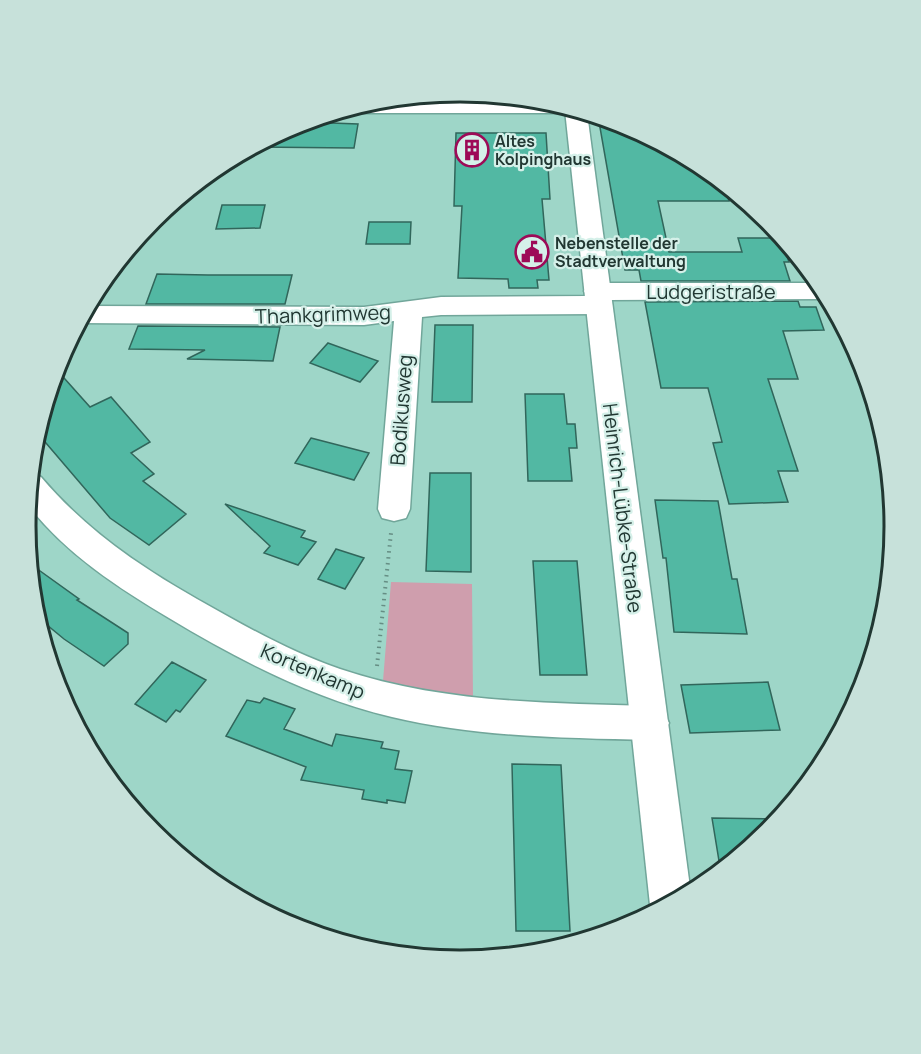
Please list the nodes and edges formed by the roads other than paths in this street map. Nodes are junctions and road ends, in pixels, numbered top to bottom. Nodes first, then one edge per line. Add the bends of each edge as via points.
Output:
1 (405, 106) edge
2 (516, 106) edge
3 (577, 119) edge
4 (814, 292) edge
5 (598, 298) junction
6 (409, 310) junction
7 (93, 315) edge
8 (38, 493) edge
9 (394, 509) road end
10 (650, 723) junction
11 (670, 897) edge

1 - 2 street
3 - 5 street, Heinrich-Lübke-Straße
4 - 5 street, Ludgeristraße
5 - 6 street, Thankgrimweg
5 - 10 street, Heinrich-Lübke-Straße
6 - 7 street, Thankgrimweg via 364,316
6 - 9 street, Bodikusweg
8 - 10 street, Kortenkamp via 77,536 140,582 207,622 337,685 374,696 485,715
10 - 11 street, Heinrich-Lübke-Straße

